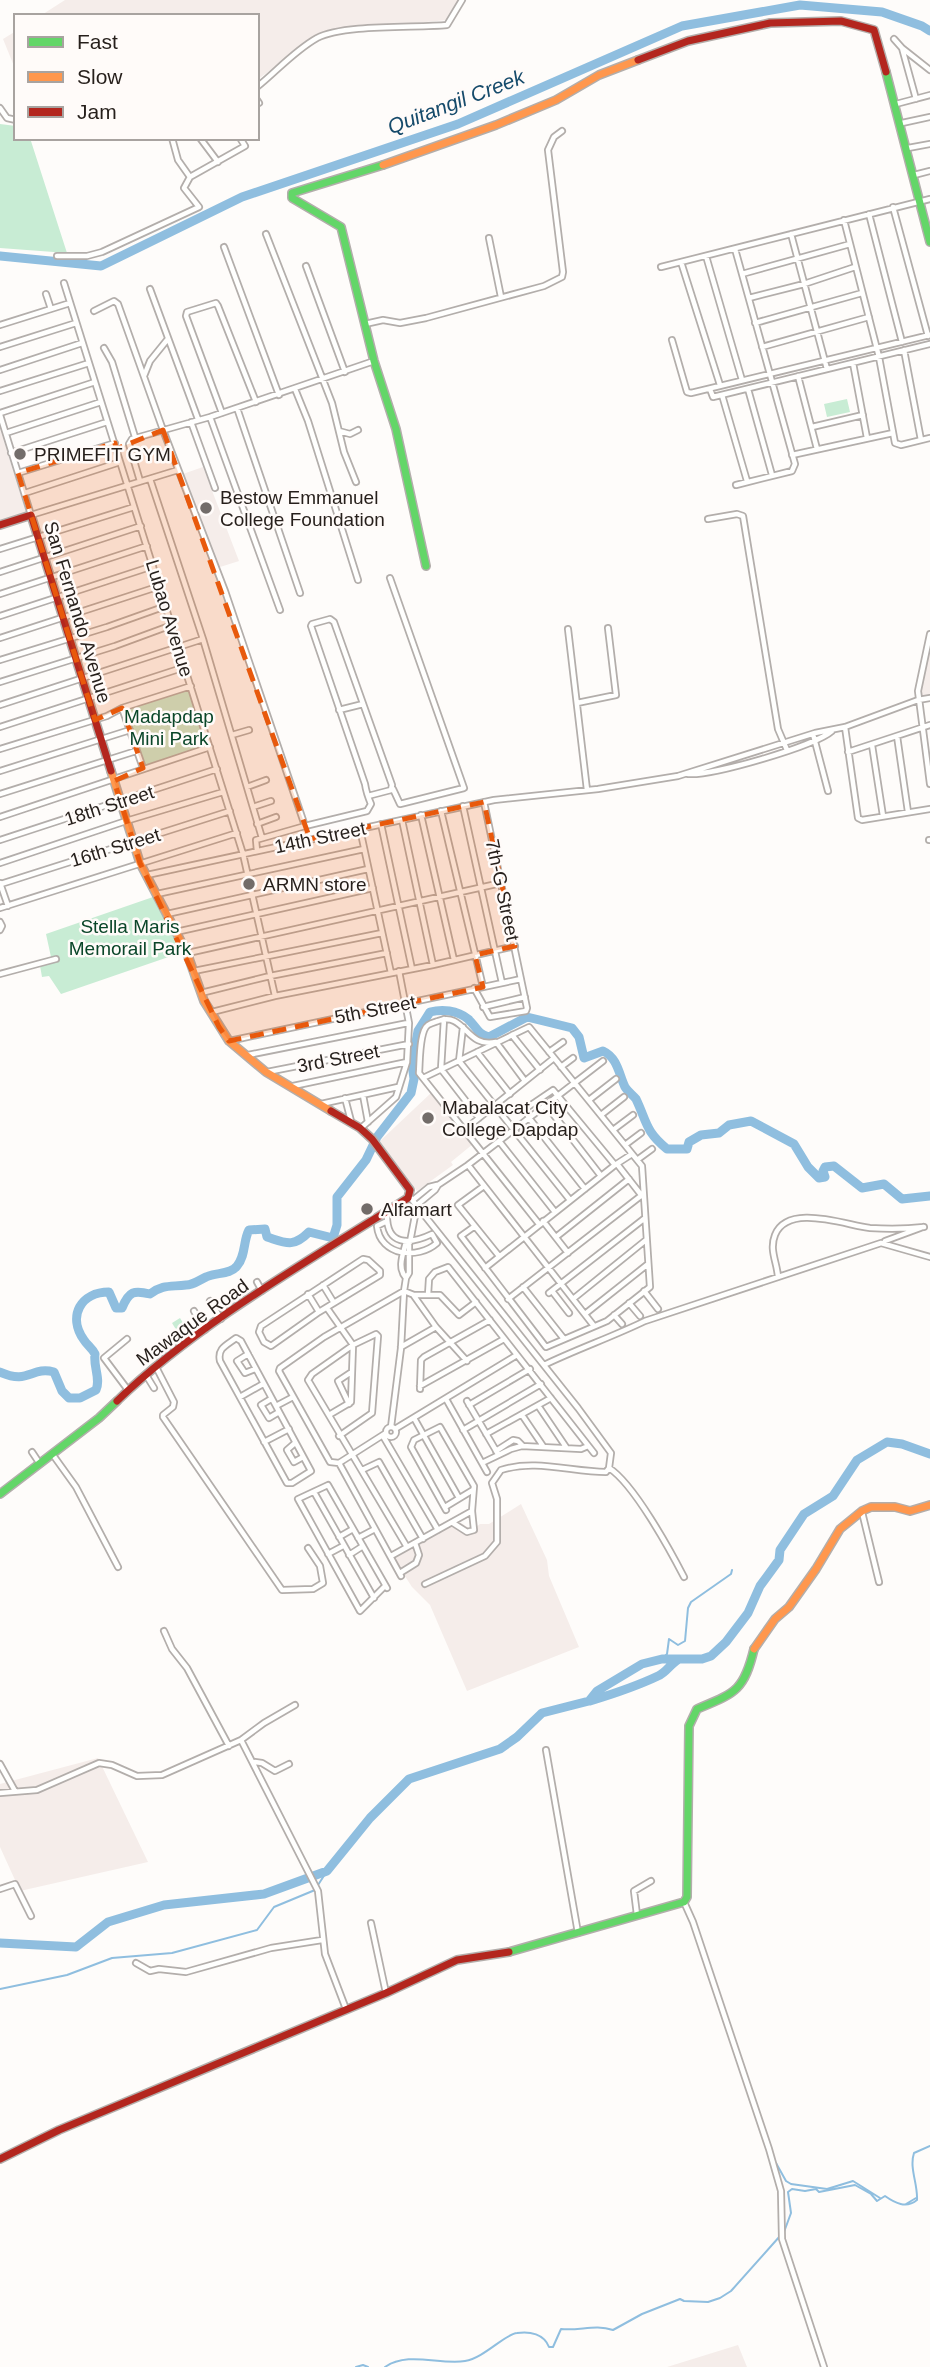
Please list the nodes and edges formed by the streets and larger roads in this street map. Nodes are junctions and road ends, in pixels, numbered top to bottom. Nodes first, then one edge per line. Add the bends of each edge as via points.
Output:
1 (462, 0) edge
2 (894, 39) dead end
3 (902, 48) junction
4 (929, 71) edge
5 (259, 85) edge
6 (930, 95) edge
7 (916, 99) junction
8 (895, 104) junction
9 (0, 108) edge
10 (930, 117) edge
11 (14, 120) edge
12 (901, 123) junction
13 (562, 131) dead end
14 (173, 140) edge
15 (202, 140) edge
16 (241, 140) edge
17 (930, 144) edge
18 (907, 149) junction
19 (218, 162) junction
20 (930, 171) edge
21 (914, 175) junction
22 (190, 177) junction
23 (930, 199) edge
24 (920, 201) junction
25 (893, 207) junction
26 (869, 214) junction
27 (844, 220) junction
28 (928, 226) edge
29 (266, 234) dead end
30 (790, 234) junction
31 (489, 238) dead end
32 (930, 242) edge
33 (850, 244) junction
34 (224, 247) dead end
35 (735, 249) junction
36 (57, 256) dead end
37 (706, 256) junction
38 (798, 258) junction
39 (681, 262) junction
40 (306, 266) dead end
41 (661, 267) dead end
42 (856, 267) junction
43 (742, 274) junction
44 (64, 283) dead end
45 (804, 284) junction
46 (150, 289) dead end
47 (862, 293) junction
48 (46, 294) dead end
49 (501, 297) junction
50 (749, 298) junction
51 (70, 303) junction
52 (51, 309) junction
53 (811, 309) junction
54 (94, 311) dead end
55 (869, 317) junction
56 (76, 323) junction
57 (755, 323) junction
58 (364, 324) junction
59 (0, 325) edge
60 (817, 332) junction
61 (929, 335) edge
62 (167, 340) junction
63 (672, 340) dead end
64 (902, 342) junction
65 (82, 343) junction
66 (930, 346) edge
67 (0, 347) edge
68 (762, 347) junction
69 (104, 348) dead end
70 (877, 348) junction
71 (904, 350) junction
72 (879, 357) junction
73 (825, 360) junction
74 (374, 361) junction
75 (89, 363) junction
76 (853, 363) junction
77 (827, 369) junction
78 (0, 370) edge
79 (345, 372) junction
80 (771, 374) junction
81 (798, 376) junction
82 (144, 377) junction
83 (322, 380) junction
84 (742, 380) junction
85 (95, 382) junction
86 (773, 382) junction
87 (720, 385) junction
88 (295, 389) junction
89 (710, 389) junction
90 (748, 389) junction
91 (0, 391) edge
92 (279, 395) junction
93 (722, 395) junction
94 (102, 402) junction
95 (256, 402) junction
96 (237, 408) junction
97 (222, 413) junction
98 (0, 414) edge
99 (863, 415) junction
100 (210, 417) junction
101 (198, 419) junction
102 (108, 422) junction
103 (191, 422) junction
104 (812, 427) junction
105 (163, 430) junction
106 (358, 430) dead end
107 (338, 431) junction
108 (6, 433) junction
109 (893, 433) junction
110 (135, 437) junction
111 (867, 438) junction
112 (930, 438) edge
113 (921, 440) junction
114 (115, 443) junction
115 (817, 449) junction
116 (11, 453) junction
117 (792, 455) junction
118 (120, 462) junction
119 (178, 470) junction
120 (18, 473) junction
121 (772, 475) junction
122 (150, 479) junction
123 (139, 481) junction
124 (747, 481) junction
125 (356, 482) dead end
126 (127, 484) junction
127 (736, 485) dead end
128 (215, 488) dead end
129 (25, 493) junction
130 (134, 507) junction
131 (31, 515) junction
132 (708, 519) dead end
133 (0, 525) edge
134 (141, 526) junction
135 (37, 539) junction
136 (147, 546) junction
137 (0, 549) edge
138 (44, 557) junction
139 (153, 566) junction
140 (426, 566) dead end
141 (0, 572) edge
142 (50, 578) junction
143 (390, 578) dead end
144 (358, 580) dead end
145 (160, 586) junction
146 (300, 593) dead end
147 (0, 594) edge
148 (57, 597) junction
149 (166, 606) junction
150 (280, 610) dead end
151 (0, 616) edge
152 (64, 618) junction
153 (172, 625) junction
154 (608, 628) dead end
155 (568, 629) dead end
156 (930, 634) edge
157 (0, 638) edge
158 (70, 638) junction
159 (203, 639) junction
160 (178, 646) junction
161 (75, 658) junction
162 (0, 660) edge
163 (185, 667) junction
164 (82, 678) junction
165 (0, 682) edge
166 (191, 686) junction
167 (930, 698) edge
168 (89, 700) junction
169 (918, 700) junction
170 (577, 703) junction
171 (363, 704) junction
172 (0, 705) edge
173 (122, 708) junction
174 (339, 710) junction
175 (95, 720) junction
176 (930, 725) edge
177 (922, 726) junction
178 (0, 727) edge
179 (845, 727) junction
180 (130, 730) junction
181 (249, 730) dead end
182 (832, 731) junction
183 (813, 734) junction
184 (232, 735) junction
185 (897, 736) junction
186 (102, 741) junction
187 (815, 741) junction
188 (784, 744) junction
189 (872, 744) junction
190 (209, 747) junction
191 (0, 749) edge
192 (787, 750) junction
193 (136, 751) junction
194 (848, 752) junction
195 (745, 760) junction
196 (107, 761) junction
197 (929, 765) edge
198 (143, 768) junction
199 (217, 769) junction
200 (0, 771) edge
201 (266, 779) dead end
202 (114, 781) junction
203 (930, 783) edge
204 (247, 787) junction
205 (392, 788) junction
206 (587, 790) junction
207 (828, 791) dead end
208 (223, 792) junction
209 (0, 794) edge
210 (368, 796) junction
211 (120, 801) junction
212 (271, 801) dead end
213 (484, 802) junction
214 (463, 806) junction
215 (253, 807) junction
216 (930, 809) edge
217 (230, 811) junction
218 (442, 811) junction
219 (908, 812) junction
220 (421, 815) junction
221 (883, 816) junction
222 (0, 817) edge
223 (276, 817) dead end
224 (402, 820) junction
225 (126, 821) junction
226 (257, 824) junction
227 (381, 824) junction
228 (305, 826) junction
229 (360, 829) junction
230 (237, 834) junction
231 (262, 838) junction
232 (0, 840) edge
233 (133, 841) junction
234 (364, 849) junction
235 (257, 851) junction
236 (243, 853) junction
237 (0, 863) edge
238 (140, 863) junction
239 (368, 869) junction
240 (249, 874) junction
241 (146, 875) junction
242 (0, 883) edge
243 (501, 883) junction
244 (373, 888) junction
245 (481, 888) junction
246 (459, 892) junction
247 (156, 894) junction
248 (253, 895) junction
249 (439, 898) junction
250 (419, 902) junction
251 (8, 906) junction
252 (398, 907) junction
253 (0, 908) edge
254 (378, 911) junction
255 (167, 914) junction
256 (257, 915) junction
257 (0, 922) edge
258 (0, 930) edge
259 (176, 932) junction
260 (382, 933) junction
261 (262, 936) junction
262 (515, 946) junction
263 (494, 950) junction
264 (187, 953) junction
265 (387, 953) junction
266 (475, 955) junction
267 (266, 956) junction
268 (55, 959) dead end
269 (454, 960) junction
270 (433, 965) junction
271 (412, 969) junction
272 (194, 971) junction
273 (399, 971) junction
274 (391, 973) junction
275 (0, 974) edge
276 (270, 976) junction
277 (521, 979) junction
278 (502, 983) junction
279 (483, 987) junction
280 (474, 988) junction
281 (201, 993) junction
282 (275, 996) junction
283 (525, 997) junction
284 (405, 1004) junction
285 (483, 1007) junction
286 (211, 1012) junction
287 (444, 1019) junction
288 (409, 1023) junction
289 (463, 1027) junction
290 (512, 1035) junction
291 (229, 1041) junction
292 (496, 1042) junction
293 (562, 1042) dead end
294 (409, 1044) junction
295 (477, 1052) junction
296 (549, 1052) junction
297 (248, 1055) junction
298 (554, 1058) junction
299 (573, 1058) dead end
300 (459, 1061) junction
301 (603, 1061) dead end
302 (407, 1062) junction
303 (561, 1067) junction
304 (442, 1069) junction
305 (540, 1070) junction
306 (266, 1072) junction
307 (423, 1078) junction
308 (616, 1079) dead end
309 (525, 1081) junction
310 (575, 1083) junction
311 (292, 1087) junction
312 (398, 1087) junction
313 (510, 1094) junction
314 (363, 1096) junction
315 (559, 1096) junction
316 (624, 1097) dead end
317 (345, 1098) junction
318 (589, 1100) junction
319 (320, 1104) junction
320 (495, 1105) junction
321 (546, 1105) junction
322 (601, 1115) junction
323 (633, 1115) dead end
324 (479, 1118) junction
325 (529, 1118) junction
326 (351, 1121) junction
327 (368, 1122) junction
328 (360, 1128) junction
329 (464, 1130) junction
330 (514, 1130) junction
331 (613, 1130) junction
332 (641, 1133) dead end
333 (499, 1141) junction
334 (625, 1145) junction
335 (652, 1149) dead end
336 (483, 1153) junction
337 (632, 1154) junction
338 (637, 1160) junction
339 (616, 1164) junction
340 (468, 1165) junction
341 (601, 1176) junction
342 (629, 1179) junction
343 (484, 1186) junction
344 (584, 1189) junction
345 (425, 1194) junction
346 (410, 1195) junction
347 (643, 1196) junction
348 (570, 1200) junction
349 (417, 1205) junction
350 (555, 1212) junction
351 (387, 1217) junction
352 (646, 1218) junction
353 (541, 1223) junction
354 (475, 1226) junction
355 (435, 1233) junction
356 (524, 1236) junction
357 (555, 1237) junction
358 (647, 1240) junction
359 (408, 1242) junction
360 (881, 1243) junction
361 (568, 1252) junction
362 (406, 1254) junction
363 (499, 1256) junction
364 (930, 1257) edge
365 (648, 1263) junction
366 (485, 1268) junction
367 (548, 1268) junction
368 (778, 1277) junction
369 (257, 1282) dead end
370 (323, 1284) junction
371 (561, 1284) junction
372 (523, 1287) junction
373 (262, 1291) junction
374 (644, 1291) junction
375 (404, 1292) junction
376 (308, 1294) junction
377 (414, 1295) junction
378 (428, 1295) junction
379 (573, 1298) junction
380 (508, 1299) junction
381 (210, 1301) dead end
382 (476, 1302) junction
383 (334, 1303) junction
384 (629, 1303) junction
385 (327, 1308) junction
386 (658, 1309) dead end
387 (194, 1311) dead end
388 (319, 1312) junction
389 (569, 1313) dead end
390 (584, 1314) junction
391 (614, 1315) junction
392 (640, 1316) dead end
393 (221, 1319) junction
394 (490, 1320) junction
395 (622, 1324) dead end
396 (594, 1326) junction
397 (341, 1327) junction
398 (436, 1327) junction
399 (205, 1330) junction
400 (127, 1339) dead end
401 (504, 1339) junction
402 (564, 1339) junction
403 (452, 1343) junction
404 (353, 1345) junction
405 (401, 1348) junction
406 (248, 1354) junction
407 (517, 1355) junction
408 (467, 1360) junction
409 (544, 1365) junction
410 (155, 1366) junction
411 (255, 1369) junction
412 (530, 1369) junction
413 (351, 1373) junction
414 (146, 1374) junction
415 (263, 1384) junction
416 (541, 1384) junction
417 (154, 1388) dead end
418 (128, 1390) junction
419 (240, 1397) junction
420 (293, 1397) junction
421 (551, 1398) junction
422 (271, 1399) junction
423 (446, 1399) junction
424 (349, 1404) junction
425 (276, 1406) junction
426 (538, 1406) junction
427 (279, 1412) junction
428 (329, 1415) junction
429 (522, 1415) junction
430 (414, 1418) junction
431 (479, 1419) junction
432 (393, 1428) junction
433 (289, 1429) junction
434 (463, 1430) junction
435 (486, 1434) junction
436 (385, 1435) junction
437 (423, 1435) junction
438 (339, 1436) junction
439 (264, 1443) junction
440 (295, 1443) junction
441 (588, 1446) junction
442 (544, 1447) junction
443 (567, 1448) junction
444 (32, 1452) dead end
445 (594, 1452) dead end
446 (497, 1453) junction
447 (353, 1454) junction
448 (53, 1455) junction
449 (303, 1457) junction
450 (339, 1463) junction
451 (482, 1463) junction
452 (41, 1464) junction
453 (610, 1468) junction
454 (362, 1470) junction
455 (486, 1472) dead end
456 (474, 1490) junction
457 (314, 1492) junction
458 (0, 1494) edge
459 (459, 1498) junction
460 (930, 1505) edge
461 (472, 1511) junction
462 (862, 1511) junction
463 (453, 1523) junction
464 (353, 1529) junction
465 (375, 1529) junction
466 (438, 1530) junction
467 (339, 1537) junction
468 (358, 1538) junction
469 (422, 1539) junction
470 (415, 1543) junction
471 (342, 1546) junction
472 (363, 1546) junction
473 (407, 1547) junction
474 (308, 1548) dead end
475 (328, 1554) junction
476 (348, 1555) junction
477 (391, 1556) junction
478 (118, 1567) dead end
479 (684, 1577) dead end
480 (879, 1582) dead end
481 (425, 1584) dead end
482 (373, 1598) junction
483 (163, 1631) dead end
484 (295, 1705) dead end
485 (242, 1740) junction
486 (229, 1746) junction
487 (546, 1750) dead end
488 (254, 1762) junction
489 (0, 1764) edge
490 (289, 1764) dead end
491 (15, 1791) junction
492 (0, 1793) edge
493 (652, 1881) dead end
494 (0, 1889) edge
495 (684, 1902) junction
496 (637, 1915) junction
497 (31, 1916) dead end
498 (371, 1923) dead end
499 (578, 1934) junction
500 (322, 1940) junction
501 (136, 1963) dead end
502 (386, 1993) junction
503 (346, 2009) junction
504 (0, 2159) edge
505 (824, 2367) edge

1 - 5 street via 447,25 374,28 320,37
2 - 3 street
3 - 4 street
3 - 7 street
6 - 7 street
7 - 8 street
8 - 12 street
8 - 58 street via 873,29 841,22 770,23 688,41 599,75 550,103 496,125 292,193 292,198 341,227
9 - 11 street
10 - 12 street
12 - 18 street
13 - 49 street via 548,150 563,275 554,282
14 - 22 street via 178,160
15 - 19 street
16 - 19 street via 245,146
17 - 18 street
18 - 21 street
19 - 22 street
20 - 21 street
21 - 24 street
22 - 36 street via 184,188 199,207 102,252
23 - 24 street
24 - 25 street
24 - 28 street
25 - 26 street
25 - 61 street
26 - 27 street
26 - 64 street
27 - 30 street
27 - 33 street
28 - 32 street
29 - 83 street
30 - 35 street
30 - 38 street
31 - 49 street
33 - 38 street
33 - 42 street
34 - 92 street
35 - 37 street
35 - 43 street
37 - 39 street
37 - 84 street
38 - 43 street
38 - 45 street
39 - 41 street
39 - 87 street
40 - 79 street
42 - 45 street
42 - 47 street
43 - 50 street
44 - 51 street, Lubao Avenue
45 - 50 street
45 - 53 street
46 - 62 street
47 - 53 street
47 - 55 street
48 - 52 street
49 - 58 street via 407,322
50 - 57 street
51 - 52 street
51 - 56 street, Lubao Avenue
52 - 59 street
53 - 57 street
53 - 60 street
54 - 82 street via 116,301
55 - 60 street
55 - 70 street
56 - 65 street, Lubao Avenue
56 - 67 street
57 - 68 street
58 - 74 street
60 - 68 street
60 - 73 street
61 - 64 street
62 - 82 street
62 - 101 street
63 - 89 street via 687,393
64 - 70 street
65 - 75 street, Lubao Avenue
65 - 78 street
66 - 71 street
68 - 80 street
69 - 110 street
70 - 72 street
70 - 73 street
71 - 72 street
71 - 113 street
72 - 76 street
72 - 109 street
73 - 77 street
73 - 80 street
74 - 79 street
74 - 140 street via 396,429
75 - 85 street, Lubao Avenue
75 - 91 street
76 - 77 street
76 - 99 street
77 - 81 street
79 - 83 street
80 - 84 street
80 - 86 street
81 - 86 street
81 - 104 street
82 - 105 street
83 - 88 street
83 - 107 street
84 - 87 street
85 - 94 street, Lubao Avenue
85 - 98 street
86 - 90 street
86 - 117 street
87 - 89 street
88 - 92 street
88 - 144 street
89 - 93 street via 712,397
90 - 93 street
90 - 121 street
92 - 95 street
93 - 124 street
94 - 102 street, Lubao Avenue
94 - 108 street
95 - 96 street
95 - 97 street via 218,306 211,303 186,316
96 - 97 street
96 - 146 street
97 - 100 street
98 - 108 street, San Fernando Avenue
99 - 104 street
99 - 111 street
100 - 101 street
100 - 150 street
101 - 103 street
102 - 114 street, Lubao Avenue
102 - 116 street
103 - 105 street
103 - 128 street
104 - 115 street
105 - 110 street
105 - 119 street
106 - 107 street via 350,434
107 - 125 street
108 - 116 street, San Fernando Avenue
109 - 111 street
109 - 113 street via 897,445
110 - 123 street via 128,444
111 - 115 street
112 - 113 street
114 - 118 street, Lubao Avenue
114 - 120 street
115 - 117 street
116 - 120 street, San Fernando Avenue
117 - 121 street via 794,469
118 - 126 street, Lubao Avenue
118 - 129 street
119 - 122 street, San Fernando Avenue
119 - 228 street
120 - 129 street, San Fernando Avenue
121 - 124 street
122 - 123 street, San Fernando Avenue
122 - 159 street
123 - 126 street, San Fernando Avenue
124 - 127 street
126 - 130 street, Lubao Avenue
126 - 131 street, San Fernando Avenue
129 - 131 street, San Fernando Avenue
130 - 134 street, Lubao Avenue
130 - 135 street
131 - 133 street, San Fernando Avenue
131 - 135 street, San Fernando Avenue
132 - 188 street via 743,516
134 - 136 street, Lubao Avenue
134 - 138 street
135 - 137 street
135 - 138 street, San Fernando Avenue
136 - 139 street, Lubao Avenue
136 - 142 street
138 - 141 street
138 - 142 street, San Fernando Avenue
139 - 145 street, Lubao Avenue
139 - 148 street
142 - 147 street
142 - 148 street, San Fernando Avenue
143 - 205 street via 464,788 400,804
145 - 149 street, Lubao Avenue
145 - 152 street
148 - 151 street
148 - 152 street, San Fernando Avenue
149 - 153 street, Lubao Avenue
149 - 158 street
152 - 157 street
152 - 158 street, San Fernando Avenue
153 - 160 street, Lubao Avenue
153 - 161 street
154 - 170 street via 616,695
155 - 170 street
156 - 169 street
158 - 161 street, San Fernando Avenue
158 - 162 street
159 - 160 street
159 - 184 street
160 - 163 street, Lubao Avenue
160 - 164 street
161 - 164 street, San Fernando Avenue
161 - 165 street
163 - 166 street, Lubao Avenue
163 - 168 street
164 - 168 street, San Fernando Avenue
164 - 172 street
166 - 173 street
166 - 190 street, Lubao Avenue
167 - 169 street
168 - 175 street, San Fernando Avenue
168 - 178 street
169 - 177 street
169 - 179 street
170 - 206 street
171 - 174 street
171 - 174 street via 333,620 312,624
171 - 205 street
173 - 175 street
173 - 180 street
174 - 210 street
175 - 186 street, San Fernando Avenue
175 - 191 street
176 - 177 street
177 - 185 street
177 - 197 street
179 - 182 street
179 - 194 street
180 - 186 street
180 - 193 street
181 - 184 street
182 - 183 street
182 - 187 street
183 - 187 street
183 - 188 street
184 - 204 street
185 - 189 street
185 - 219 street
186 - 196 street, San Fernando Avenue
186 - 200 street
187 - 192 street
187 - 207 street
188 - 192 street
188 - 195 street
189 - 194 street
189 - 221 street
190 - 198 street
190 - 199 street, Lubao Avenue
192 - 195 street
193 - 196 street
193 - 198 street
194 - 221 street via 859,818
195 - 206 street, 14th Street
196 - 202 street, San Fernando Avenue
196 - 209 street
197 - 203 street
198 - 202 street
199 - 208 street, Lubao Avenue
199 - 211 street, 18th Street
201 - 204 street
202 - 211 street, San Fernando Avenue
202 - 222 street
204 - 215 street
205 - 210 street
206 - 213 street, 14th Street
208 - 217 street, Lubao Avenue
208 - 225 street
210 - 228 street via 371,804 367,811
211 - 225 street, San Fernando Avenue
211 - 232 street, 18th Street
212 - 215 street
213 - 214 street, 14th Street
213 - 243 street, 7th-G Street
214 - 218 street, 14th Street
214 - 245 street
215 - 226 street
216 - 219 street
217 - 230 street, Lubao Avenue
217 - 233 street, 16th Street
218 - 220 street, 14th Street
218 - 246 street
219 - 221 street
220 - 224 street, 14th Street
220 - 249 street
223 - 226 street
224 - 227 street, 14th Street
224 - 250 street
225 - 233 street, San Fernando Avenue
225 - 237 street
226 - 231 street
227 - 229 street, 14th Street
227 - 252 street
228 - 231 street
229 - 234 street
229 - 235 street, 14th Street
230 - 236 street, Lubao Avenue
230 - 238 street
231 - 235 street via 255,841
233 - 238 street, San Fernando Avenue
233 - 242 street, 16th Street
234 - 239 street
234 - 240 street
235 - 236 street, 14th Street
236 - 240 street, Lubao Avenue
236 - 241 street, 14th Street
238 - 241 street, San Fernando Avenue
238 - 251 street
239 - 244 street
239 - 248 street
240 - 247 street
240 - 248 street, Lubao Avenue
241 - 247 street, San Fernando Avenue
242 - 251 street
243 - 245 street
243 - 262 street, 7th-G Street
244 - 254 street
244 - 256 street
245 - 246 street
245 - 263 street
246 - 249 street
246 - 266 street
247 - 255 street, San Fernando Avenue
248 - 255 street
248 - 256 street, Lubao Avenue
249 - 250 street
249 - 269 street
250 - 252 street
250 - 270 street
251 - 253 street
252 - 254 street
252 - 271 street
254 - 260 street
254 - 261 street
255 - 259 street, San Fernando Avenue
256 - 259 street
256 - 261 street, Lubao Avenue
257 - 258 street
259 - 264 street, San Fernando Avenue
260 - 265 street
260 - 267 street
261 - 264 street
261 - 267 street, Lubao Avenue
262 - 263 street
262 - 277 street, 7th-G Street
263 - 266 street
263 - 278 street
264 - 272 street, San Fernando Avenue
265 - 274 street
265 - 276 street
266 - 269 street
266 - 279 street
267 - 272 street
267 - 276 street, Lubao Avenue
268 - 275 street
269 - 270 street
270 - 271 street
271 - 273 street
272 - 281 street, San Fernando Avenue
273 - 274 street
273 - 284 street
274 - 282 street
276 - 281 street
276 - 282 street, Lubao Avenue
277 - 278 street, 5th Street
277 - 283 street, 7th-G Street
278 - 279 street, 5th Street
279 - 280 street, 5th Street
280 - 284 street, 5th Street
280 - 285 street
281 - 286 street, San Fernando Avenue
282 - 286 street
283 - 285 street
283 - 285 street via 527,1010 517,1013 491,1018
284 - 288 street
284 - 291 street, 5th Street
286 - 291 street, San Fernando Avenue
287 - 289 street
287 - 304 street
287 - 307 street via 423,1031 419,1073
288 - 294 street
288 - 297 street
289 - 292 street via 481,1042
289 - 300 street
290 - 292 street
290 - 296 street via 529,1027
290 - 305 street
291 - 297 street, San Fernando Avenue
292 - 295 street
292 - 309 street
293 - 296 street
294 - 302 street
294 - 306 street, 3rd Street
295 - 300 street
295 - 313 street
296 - 298 street
297 - 306 street, San Fernando Avenue
298 - 303 street
298 - 305 street
299 - 303 street
300 - 304 street
300 - 320 street
301 - 310 street
302 - 311 street
302 - 312 street
303 - 310 street
304 - 307 street
304 - 324 street
305 - 309 street
306 - 311 street, San Fernando Avenue
307 - 329 street
308 - 318 street
309 - 313 street
310 - 315 street
310 - 318 street
311 - 319 street, San Fernando Avenue
312 - 314 street
312 - 327 street via 396,1097
313 - 320 street
314 - 317 street
314 - 327 street
315 - 321 street
315 - 325 street via 551,1089 525,1109
315 - 339 street
316 - 322 street
317 - 319 street
317 - 326 street
318 - 322 street
319 - 326 street, San Fernando Avenue
320 - 324 street
320 - 330 street
321 - 325 street
321 - 341 street
322 - 331 street
323 - 331 street
324 - 329 street
325 - 330 street
325 - 344 street
326 - 328 street, San Fernando Avenue
327 - 328 street
328 - 346 street, San Fernando Avenue
329 - 336 street
330 - 333 street
330 - 348 street
331 - 334 street
332 - 334 street
333 - 336 street
333 - 350 street
334 - 337 street
335 - 338 street
336 - 340 street
336 - 353 street
337 - 338 street
337 - 339 street
338 - 347 street via 642,1166
339 - 341 street
339 - 342 street
340 - 343 street
340 - 345 street
341 - 344 street
342 - 347 street
342 - 357 street
343 - 354 street via 458,1205
343 - 356 street
344 - 348 street
345 - 346 street
345 - 349 street
346 - 349 street
346 - 351 street, Mawaque Road
347 - 352 street
347 - 361 street
348 - 350 street
349 - 355 street
349 - 359 street
350 - 353 street
351 - 359 street via 394,1237
351 - 362 street via 377,1226 379,1236
351 - 373 street, Mawaque Road
352 - 358 street
352 - 371 street
353 - 356 street
353 - 357 street
354 - 363 street
354 - 366 street via 461,1236
355 - 359 street
355 - 362 street via 436,1244 428,1250
355 - 409 street
356 - 363 street
356 - 367 street
357 - 361 street
358 - 365 street
358 - 379 street
359 - 362 street
360 - 364 street
360 - 368 street
360 - 368 street via 924,1227 870,1228 814,1218 788,1220 774,1237
361 - 367 street
362 - 375 street via 409,1273
363 - 366 street
365 - 374 street via 650,1287
365 - 390 street
366 - 380 street
367 - 371 street
367 - 372 street
368 - 409 street via 645,1321
369 - 373 street
370 - 376 street
370 - 383 street
370 - 383 street via 363,1259 380,1271
371 - 379 street
371 - 389 street via 550,1292
372 - 380 street
372 - 402 street
373 - 393 street, Mawaque Road
374 - 384 street
374 - 386 street
375 - 377 street
375 - 397 street
375 - 405 street
376 - 388 street
376 - 388 street via 261,1326 261,1338 271,1346
377 - 378 street
377 - 398 street
378 - 382 street via 442,1295 458,1315
378 - 382 street via 429,1279 448,1267
379 - 390 street
380 - 402 street via 546,1347
381 - 393 street
382 - 394 street
383 - 385 street
384 - 391 street
384 - 392 street
385 - 388 street
385 - 397 street
387 - 399 street
390 - 396 street
391 - 395 street
391 - 396 street
393 - 399 street, Mawaque Road
394 - 401 street
394 - 403 street
396 - 402 street
397 - 404 street
397 - 420 street via 280,1368
398 - 403 street
398 - 405 street
399 - 410 street, Mawaque Road
400 - 418 street via 104,1358
401 - 407 street
401 - 408 street
403 - 408 street
403 - 408 street via 421,1360 420,1387
404 - 413 street
404 - 428 street via 309,1378
404 - 438 street via 378,1336 372,1413
405 - 432 street
406 - 411 street
406 - 411 street via 237,1361 245,1373
406 - 419 street via 236,1338 218,1354
407 - 412 street
407 - 423 street
409 - 453 street via 610,1448
410 - 414 street, Mawaque Road
410 - 474 street via 174,1402 163,1417 282,1590 313,1589 323,1583 320,1566
411 - 415 street
412 - 416 street
412 - 431 street via 468,1403
413 - 424 street
413 - 424 street via 336,1383
414 - 417 street
414 - 418 street, Mawaque Road
415 - 419 street
415 - 422 street
416 - 421 street
416 - 431 street
418 - 448 street, Mawaque Road
419 - 439 street
420 - 425 street
420 - 450 street via 330,1462
421 - 426 street
421 - 441 street
422 - 425 street
422 - 427 street via 261,1405 269,1418
423 - 430 street
423 - 434 street
424 - 428 street
425 - 427 street
426 - 429 street
426 - 443 street
427 - 433 street
428 - 438 street
429 - 435 street
429 - 442 street
430 - 432 street
430 - 437 street
431 - 434 street
431 - 435 street
432 - 436 street via 393,1436
433 - 439 street
433 - 440 street
434 - 451 street
435 - 446 street
436 - 447 street
436 - 466 street
437 - 456 street via 440,1427
437 - 459 street
437 - 459 street via 411,1447 445,1508
438 - 447 street
439 - 449 street via 289,1484 310,1474
440 - 449 street
440 - 449 street via 287,1450 294,1462
441 - 443 street
441 - 445 street
442 - 443 street
442 - 446 street via 523,1446
444 - 452 street
446 - 451 street
447 - 450 street
447 - 454 street
448 - 452 street, Mawaque Road
448 - 478 street
450 - 465 street
451 - 455 street
452 - 458 street, Mawaque Road
453 - 479 street via 625,1482
453 - 481 street via 606,1472 542,1467 501,1470 492,1483 497,1499 497,1542 485,1556
454 - 469 street via 379,1462
454 - 473 street
456 - 459 street
456 - 461 street
457 - 464 street via 328,1485
457 - 467 street
457 - 475 street via 298,1502
460 - 462 street via 910,1511 879,1505
461 - 463 street
461 - 463 street via 473,1532
462 - 480 street
462 - 495 street via 840,1529 789,1607 762,1634 748,1675 732,1693 701,1706 691,1717
463 - 466 street
464 - 467 street
464 - 468 street
465 - 468 street
465 - 477 street
466 - 469 street
467 - 471 street
468 - 472 street
469 - 470 street
470 - 473 street
470 - 477 street via 416,1563 401,1574
471 - 475 street
471 - 476 street
472 - 476 street
472 - 482 street via 386,1587
473 - 477 street
475 - 482 street via 360,1611
476 - 482 street
483 - 486 street
484 - 485 street
485 - 486 street
485 - 488 street
486 - 491 street via 162,1775 137,1776 99,1763 37,1790
487 - 499 street
488 - 490 street via 275,1771
488 - 500 street via 318,1891
489 - 491 street
491 - 492 street
493 - 496 street via 634,1891
494 - 497 street via 15,1884
495 - 496 street
495 - 505 street via 769,2149 781,2191 782,2239
496 - 499 street
498 - 502 street
499 - 502 street via 457,1960
500 - 501 street via 271,1948 186,1972 150,1971
500 - 503 street
502 - 503 street
503 - 504 street

